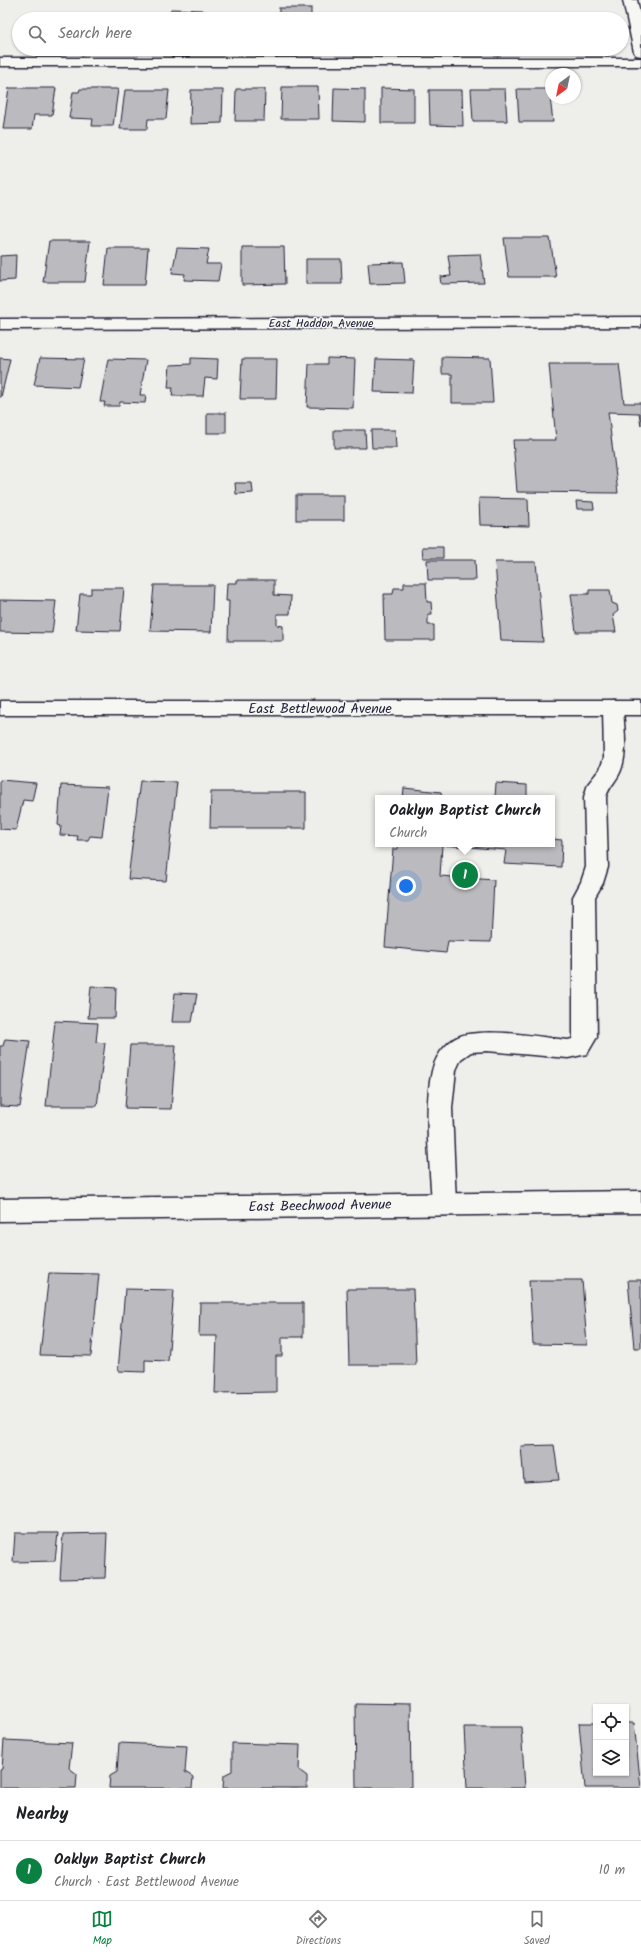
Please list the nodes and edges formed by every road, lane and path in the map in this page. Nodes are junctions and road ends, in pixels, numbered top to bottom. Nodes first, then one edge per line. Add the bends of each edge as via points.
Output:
1 (630, 0) edge
2 (641, 52) edge
3 (0, 62) edge
4 (641, 62) edge
5 (641, 322) edge
6 (0, 324) edge
7 (0, 708) edge
8 (613, 708) junction
9 (641, 708) edge
10 (641, 1202) edge
11 (444, 1204) junction
12 (0, 1210) edge

1 - 2 street
3 - 4 street
5 - 6 street, East Haddon Avenue
7 - 8 street, East Bettlewood Avenue
8 - 9 street, East Bettlewood Avenue
8 - 11 street via 614,758 610,772 599,784 595,797 597,867 584,897 585,1037 580,1047 568,1049 487,1042 467,1043 452,1054 444,1070 440,1108
10 - 11 street, East Beechwood Avenue
11 - 12 street, East Beechwood Avenue

